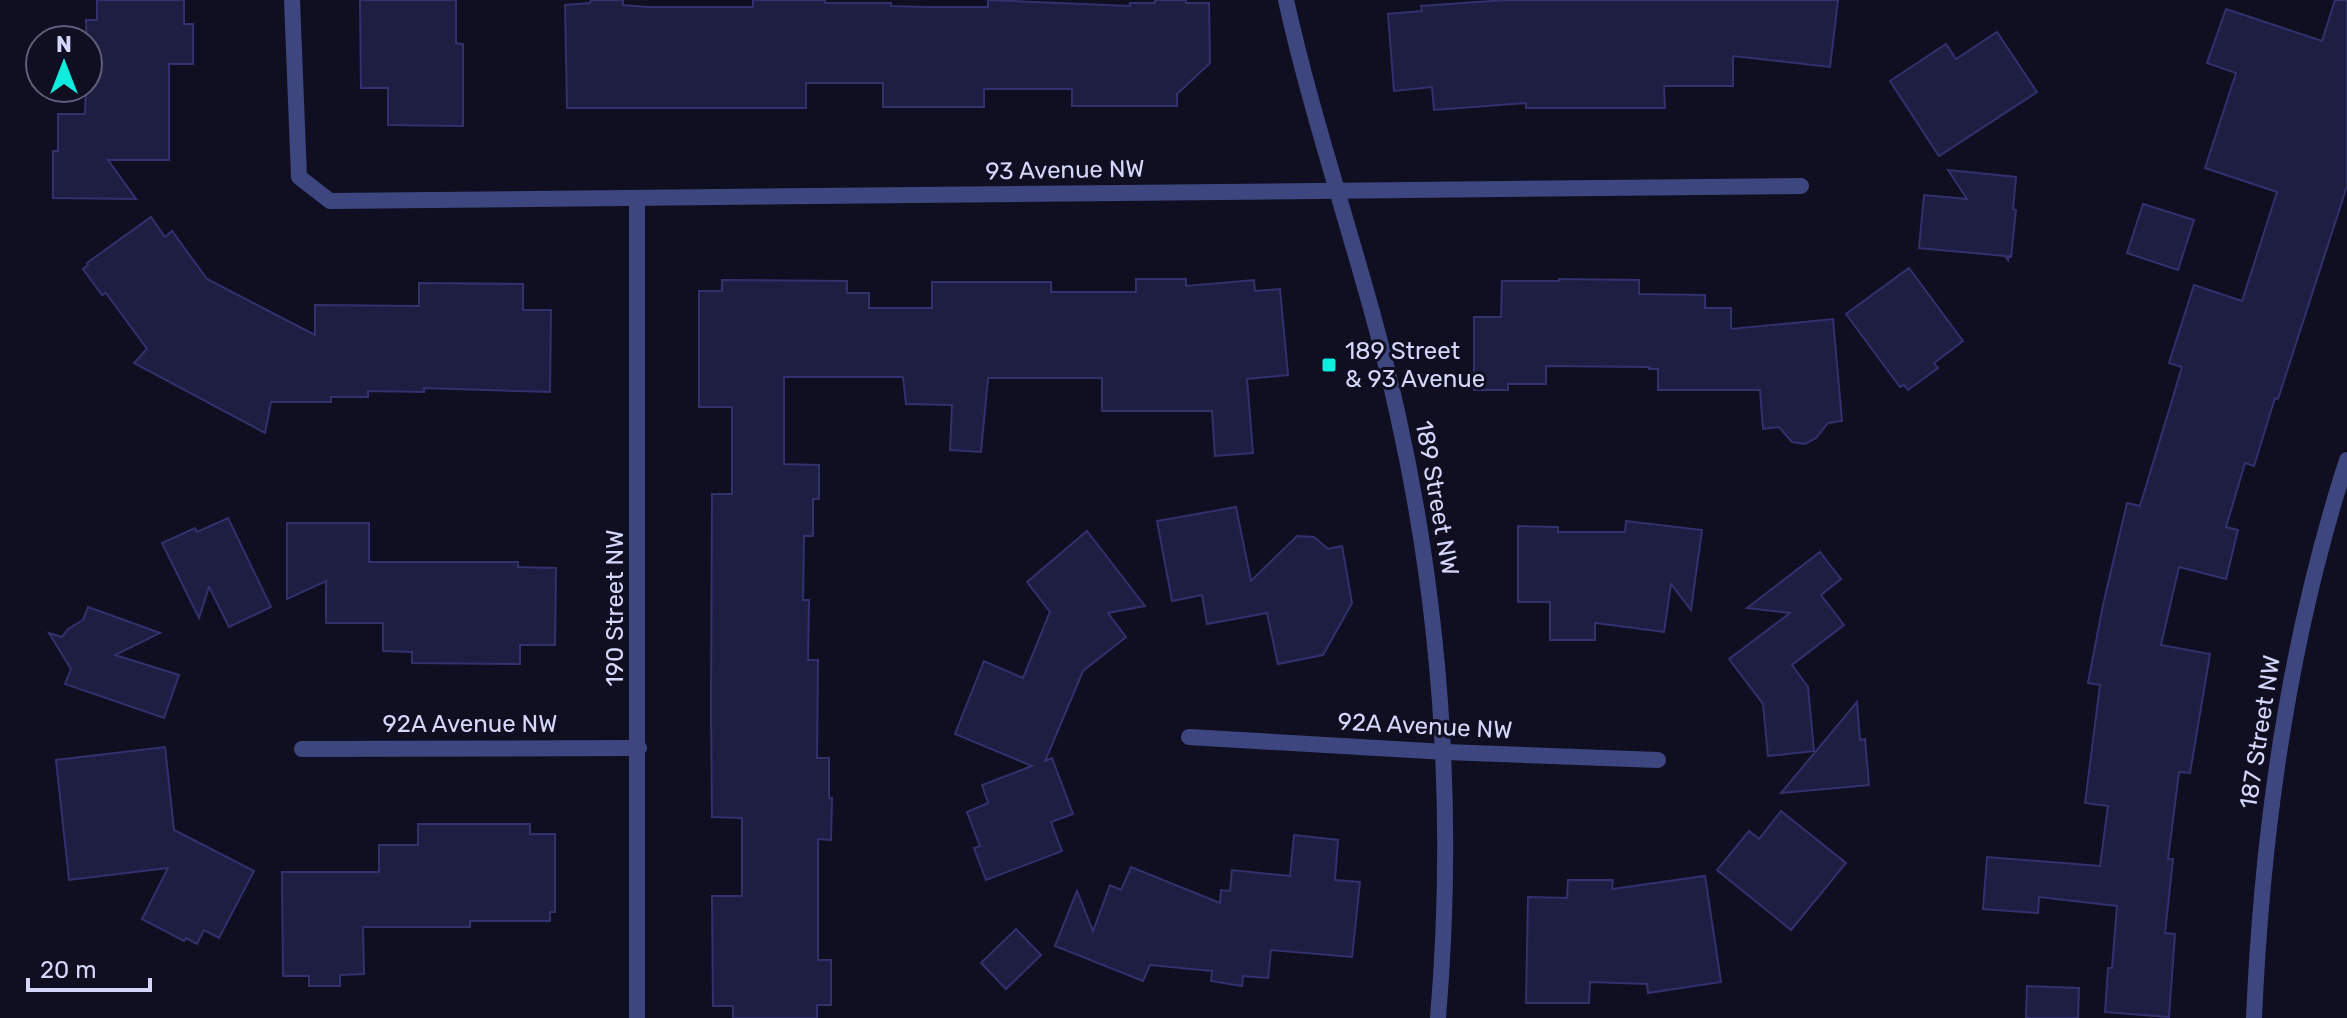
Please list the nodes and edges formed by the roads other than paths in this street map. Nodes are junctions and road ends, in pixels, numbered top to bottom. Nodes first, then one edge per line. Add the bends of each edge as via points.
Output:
1 (292, 0) edge
2 (1286, 0) edge
3 (1801, 186) dead end
4 (1338, 192) junction
5 (637, 198) junction
6 (2347, 460) edge
7 (1189, 737) dead end
8 (639, 748) junction
9 (302, 749) dead end
10 (1445, 752) junction
11 (1658, 760) dead end
12 (637, 1018) edge
13 (1438, 1018) edge
14 (2254, 1018) edge

1 - 5 street, 93 Avenue NW via 299,177 330,201
2 - 4 street, 189 Street NW
3 - 4 street, 93 Avenue NW
4 - 5 street, 93 Avenue NW
4 - 10 street, 189 Street NW via 1398,416 1432,611
5 - 8 street, 190 Street NW
6 - 14 street, 187 Street NW via 2320,551 2286,710 2262,884
7 - 10 street, 92A Avenue NW
8 - 9 street, 92A Avenue NW
8 - 12 street, 190 Street NW
10 - 11 street, 92A Avenue NW
10 - 13 street, 189 Street NW via 1446,883

